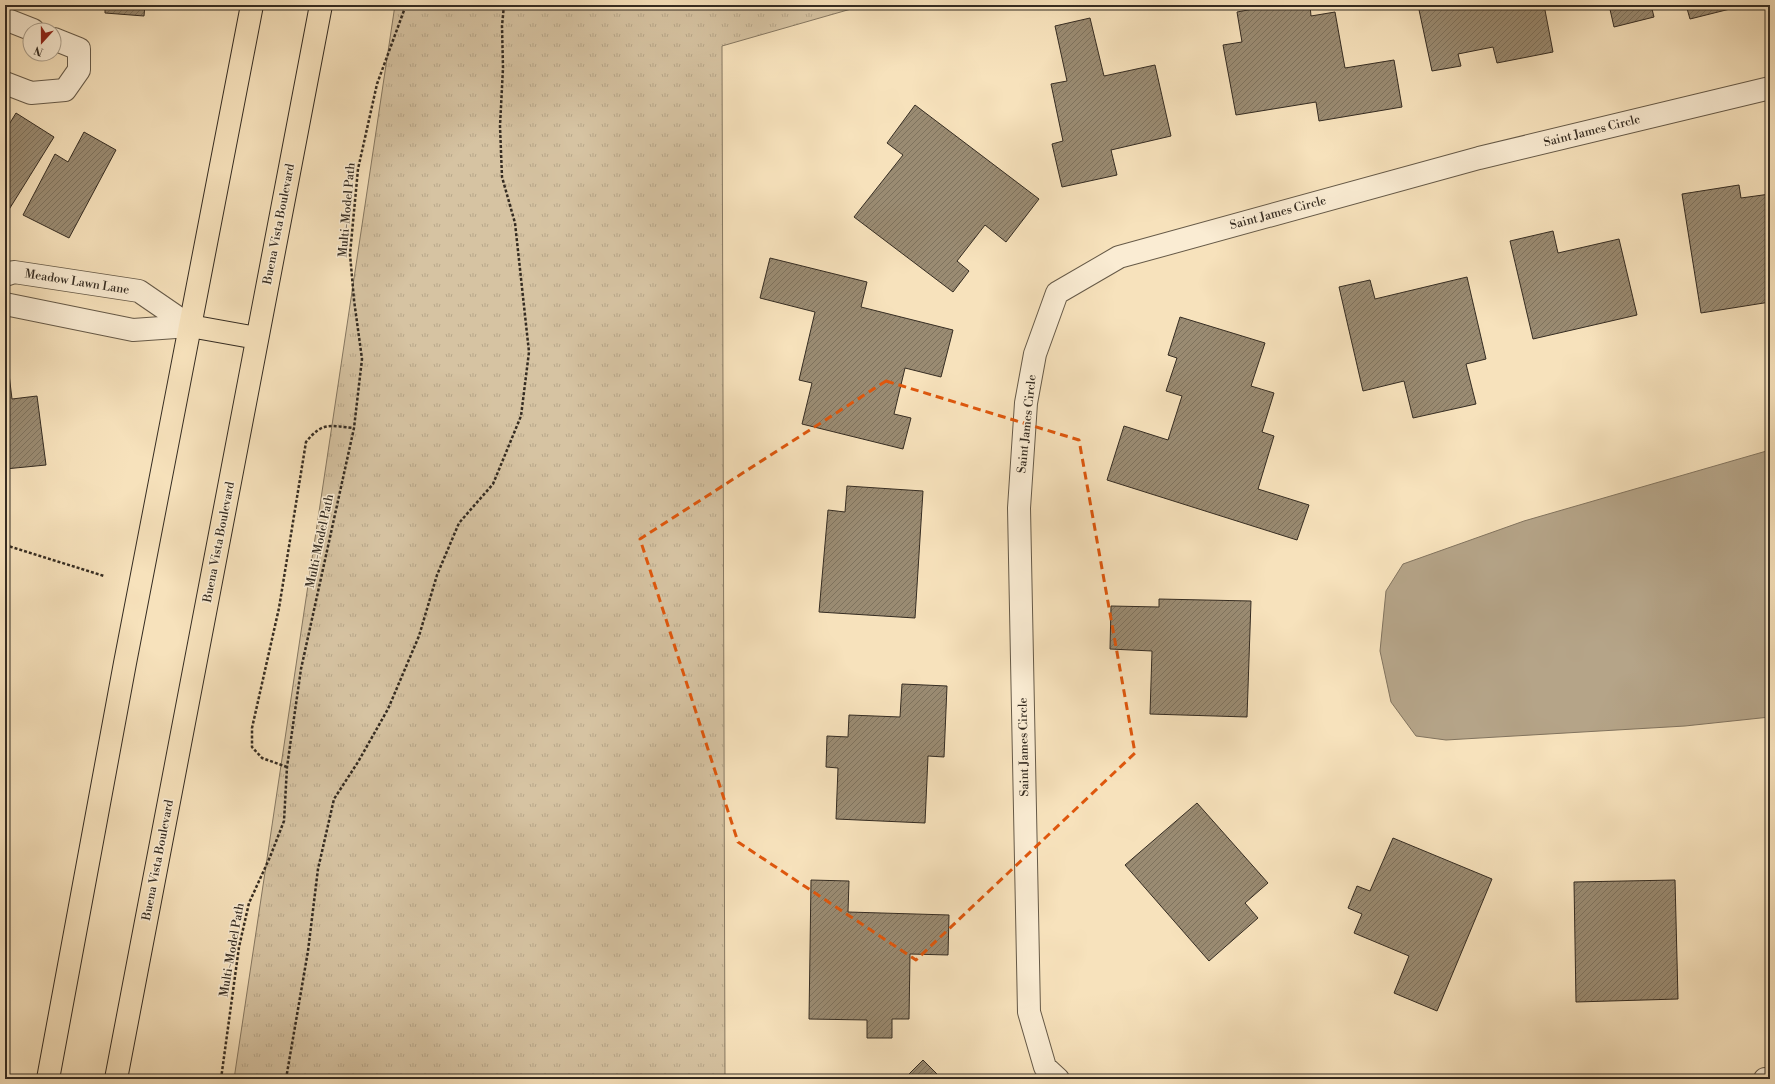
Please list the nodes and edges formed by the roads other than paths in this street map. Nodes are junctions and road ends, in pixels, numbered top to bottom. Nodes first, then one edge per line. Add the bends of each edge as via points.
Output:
1 (252, 5) edge
2 (321, 5) edge
3 (5, 19) edge
4 (22, 26) edge
5 (62, 42) edge
6 (5, 83) edge
7 (1770, 88) edge
8 (5, 275) edge
9 (5, 304) edge
10 (190, 326) junction
11 (257, 338) junction
12 (48, 1079) edge
13 (116, 1079) edge
14 (1058, 1079) edge
15 (1765, 1079) edge
16 (1770, 1079) edge

1 - 10 main road
2 - 11 main road, Buena Vista Boulevard
3 - 4 street
5 - 6 street via 79,49 79,70 65,90 31,93
7 - 14 street, Saint James Circle via 1479,158 1119,257 1057,293 1035,354 1026,403 1019,508 1029,1012 1045,1067
8 - 10 street, Meadow Lawn Lane via 14,272 139,291
9 - 10 street via 134,330
10 - 11 main road
10 - 12 main road
11 - 13 main road, Buena Vista Boulevard
15 - 16 street

